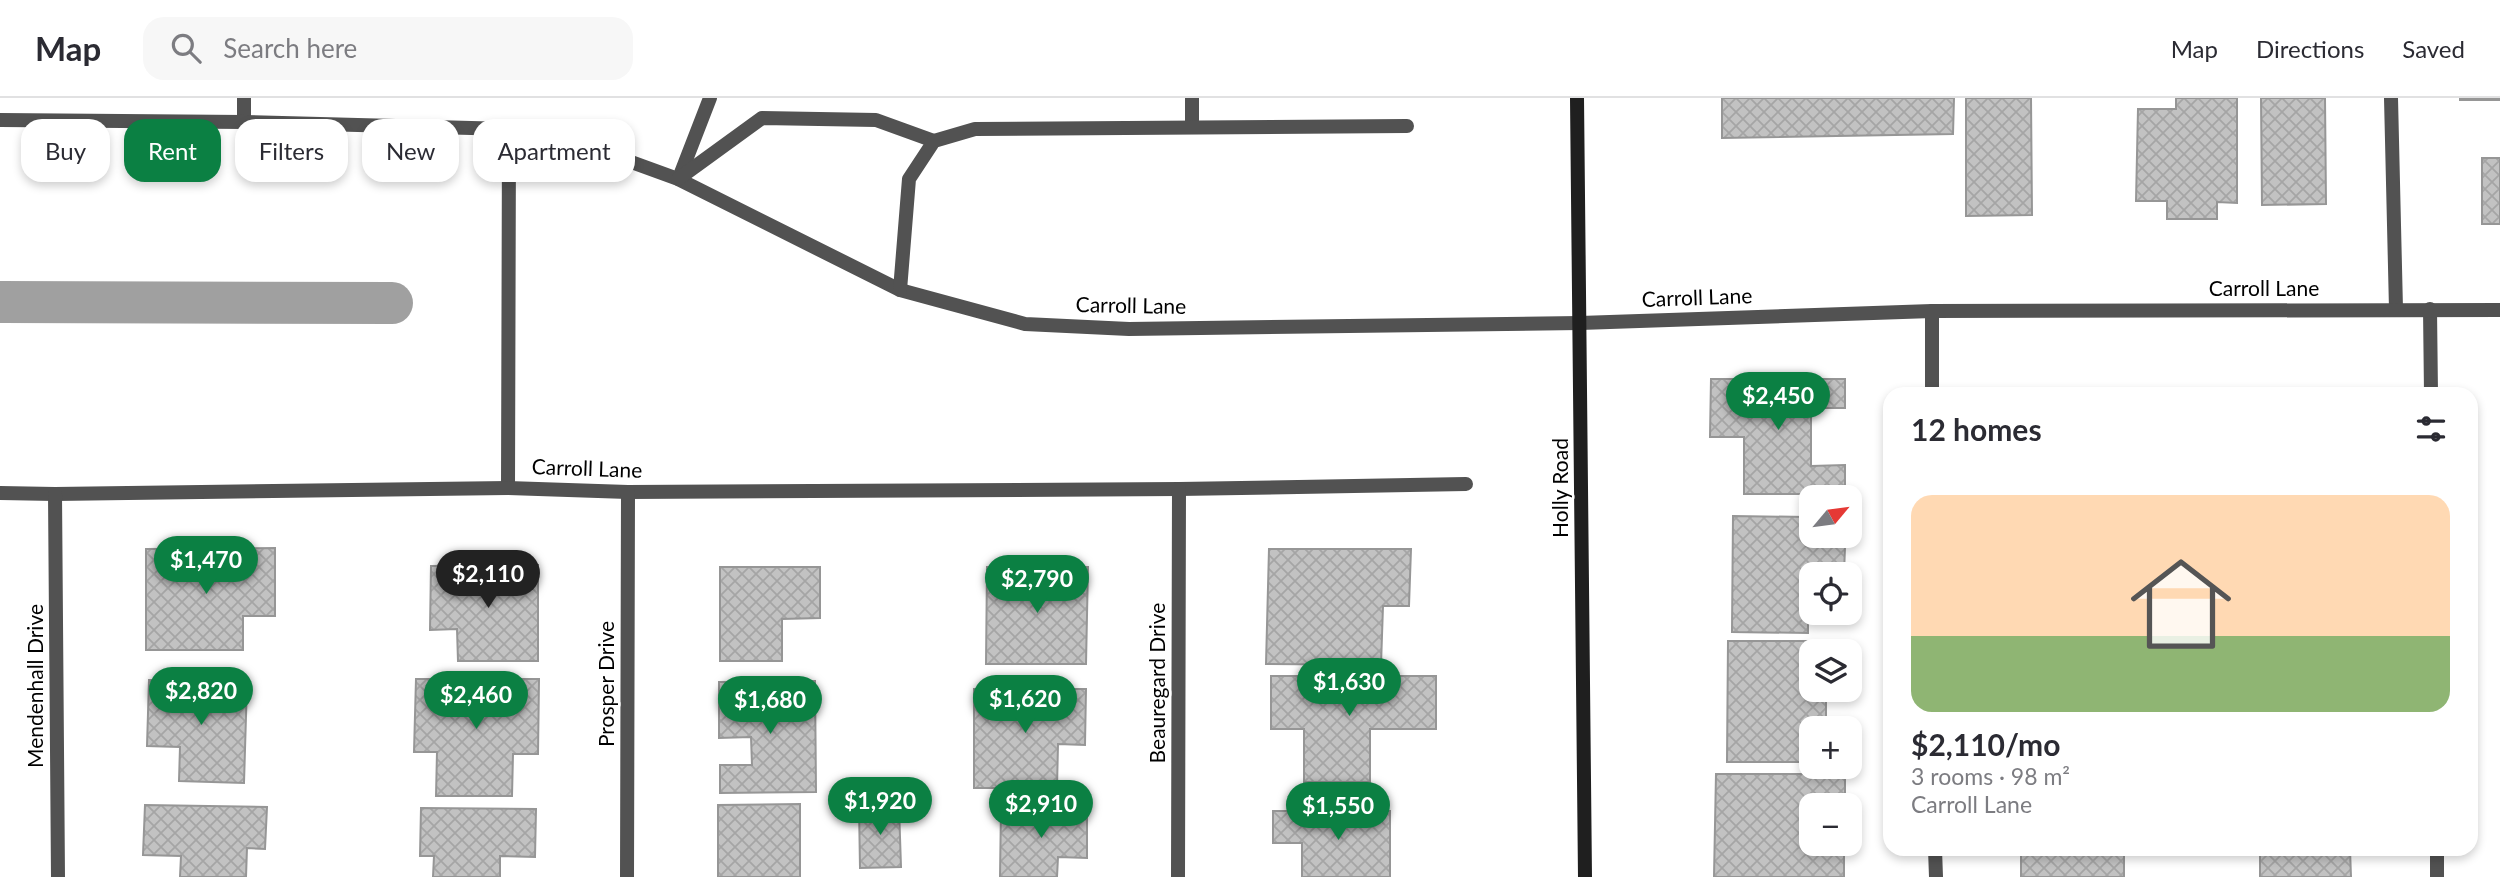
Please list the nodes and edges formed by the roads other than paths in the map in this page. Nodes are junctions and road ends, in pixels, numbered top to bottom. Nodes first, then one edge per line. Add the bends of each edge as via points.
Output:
1 (244, 98) edge
2 (710, 98) edge
3 (1192, 98) edge
4 (1577, 98) edge
5 (2391, 98) edge
6 (244, 119) edge
7 (0, 120) edge
8 (235, 122) edge
9 (348, 125) edge
10 (1407, 126) dead end
11 (1192, 127) junction
12 (473, 128) edge
13 (934, 141) junction
14 (635, 163) edge
15 (678, 179) junction
16 (509, 182) edge
17 (900, 290) junction
18 (2396, 309) junction
19 (2430, 309) junction
20 (2500, 310) edge
21 (1932, 312) junction
22 (1580, 323) junction
23 (1932, 387) edge
24 (2431, 387) edge
25 (1466, 484) dead end
26 (508, 488) junction
27 (1179, 489) junction
28 (628, 492) junction
29 (0, 493) edge
30 (55, 494) junction
31 (1935, 856) edge
32 (2437, 856) edge
33 (58, 877) edge
34 (627, 877) edge
35 (1178, 877) edge
36 (1585, 877) edge
37 (1936, 877) edge
38 (2437, 877) edge

1 - 6 street
2 - 15 street
3 - 11 street
4 - 22 main road, Holly Road
5 - 18 street
7 - 8 street, Carroll Lane
9 - 12 street, Carroll Lane
10 - 11 street
11 - 13 street via 975,129
13 - 15 street via 876,120 762,118
13 - 17 street via 909,178
14 - 15 street, Carroll Lane
15 - 17 street, Carroll Lane
16 - 26 street
17 - 22 street, Carroll Lane via 1025,324 1116,328
18 - 19 street, Carroll Lane
18 - 21 street, Carroll Lane
19 - 20 street, Carroll Lane
19 - 24 street
21 - 22 street, Carroll Lane
21 - 23 street
22 - 36 main road, Holly Road
25 - 27 street, Carroll Lane
26 - 28 street, Carroll Lane
26 - 30 street, Carroll Lane
27 - 28 street, Carroll Lane
27 - 35 street, Beauregard Drive
28 - 34 street, Prosper Drive
29 - 30 street, Carroll Lane
30 - 33 street, Mendenhall Drive
31 - 37 street
32 - 38 street

